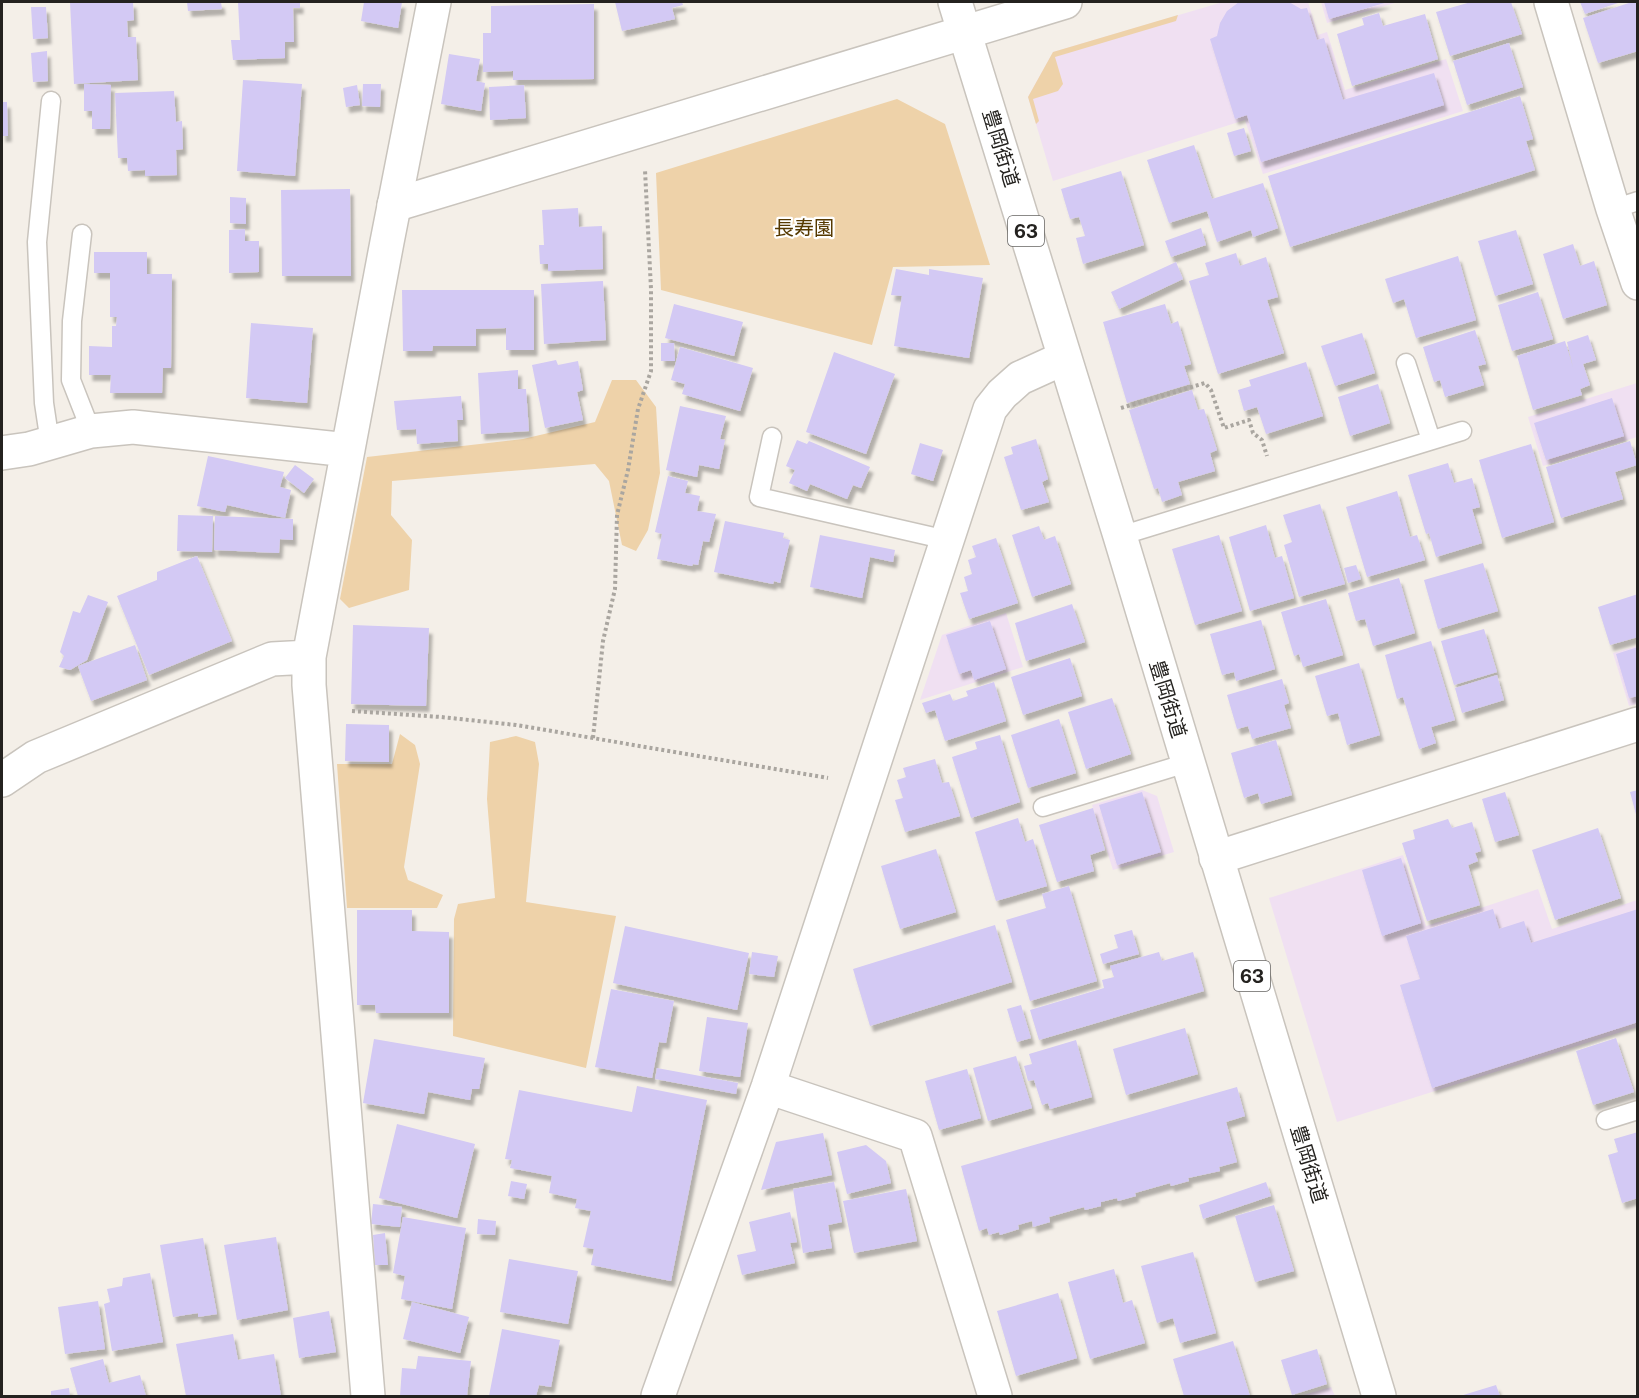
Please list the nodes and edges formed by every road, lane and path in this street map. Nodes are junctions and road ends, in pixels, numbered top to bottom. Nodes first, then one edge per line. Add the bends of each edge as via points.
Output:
1 (434, 2) edge
2 (1065, 2) edge
3 (1551, 2) edge
4 (960, 17) edge
5 (51, 101) dead end
6 (635, 131) junction
7 (394, 205) junction
8 (1625, 205) edge
9 (82, 234) dead end
10 (1638, 283) edge
11 (1064, 358) junction
12 (1406, 363) dead end
13 (1118, 409) dead end
14 (91, 431) junction
15 (1462, 431) dead end
16 (772, 437) dead end
17 (1431, 440) junction
18 (50, 443) junction
19 (348, 450) junction
20 (2, 453) edge
21 (1277, 488) junction
22 (1120, 536) junction
23 (947, 540) junction
24 (309, 657) junction
25 (350, 711) dead end
26 (1638, 724) edge
27 (593, 738) junction
28 (1187, 763) junction
29 (2, 780) edge
30 (867, 785) junction
31 (1042, 807) dead end
32 (1216, 858) junction
33 (768, 1087) junction
34 (1638, 1110) edge
35 (1606, 1120) dead end
36 (368, 1396) edge
37 (658, 1396) edge
38 (995, 1396) edge
39 (1379, 1396) edge

1 - 7 street
2 - 4 street
3 - 8 street
4 - 6 street
4 - 11 street, 豊岡街道 / 63
5 - 18 lane via 37,242 44,403
6 - 7 street
6 - 27 path via 646,176 651,371 638,409 617,514 615,589 603,641
7 - 19 street
8 - 10 street
9 - 14 lane via 72,321 71,380
11 - 22 street, 豊岡街道 / 63
11 - 23 street via 1020,378 990,409
12 - 17 lane
13 - 21 path via 1205,383 1224,428 1249,420 1253,433 1262,440
14 - 18 street
14 - 19 street via 133,427
15 - 17 lane
16 - 23 lane via 759,497
17 - 21 lane
18 - 20 street
19 - 24 street
21 - 22 lane
22 - 28 street, 豊岡街道 / 63
23 - 30 street
24 - 29 street via 272,659 36,757
24 - 36 street
25 - 27 path via 462,720
26 - 32 street
27 - 30 path
28 - 31 lane
28 - 32 street, 豊岡街道 / 63
30 - 33 street
32 - 39 street, 豊岡街道 / 63
33 - 37 street
33 - 38 street via 915,1136
34 - 35 lane

